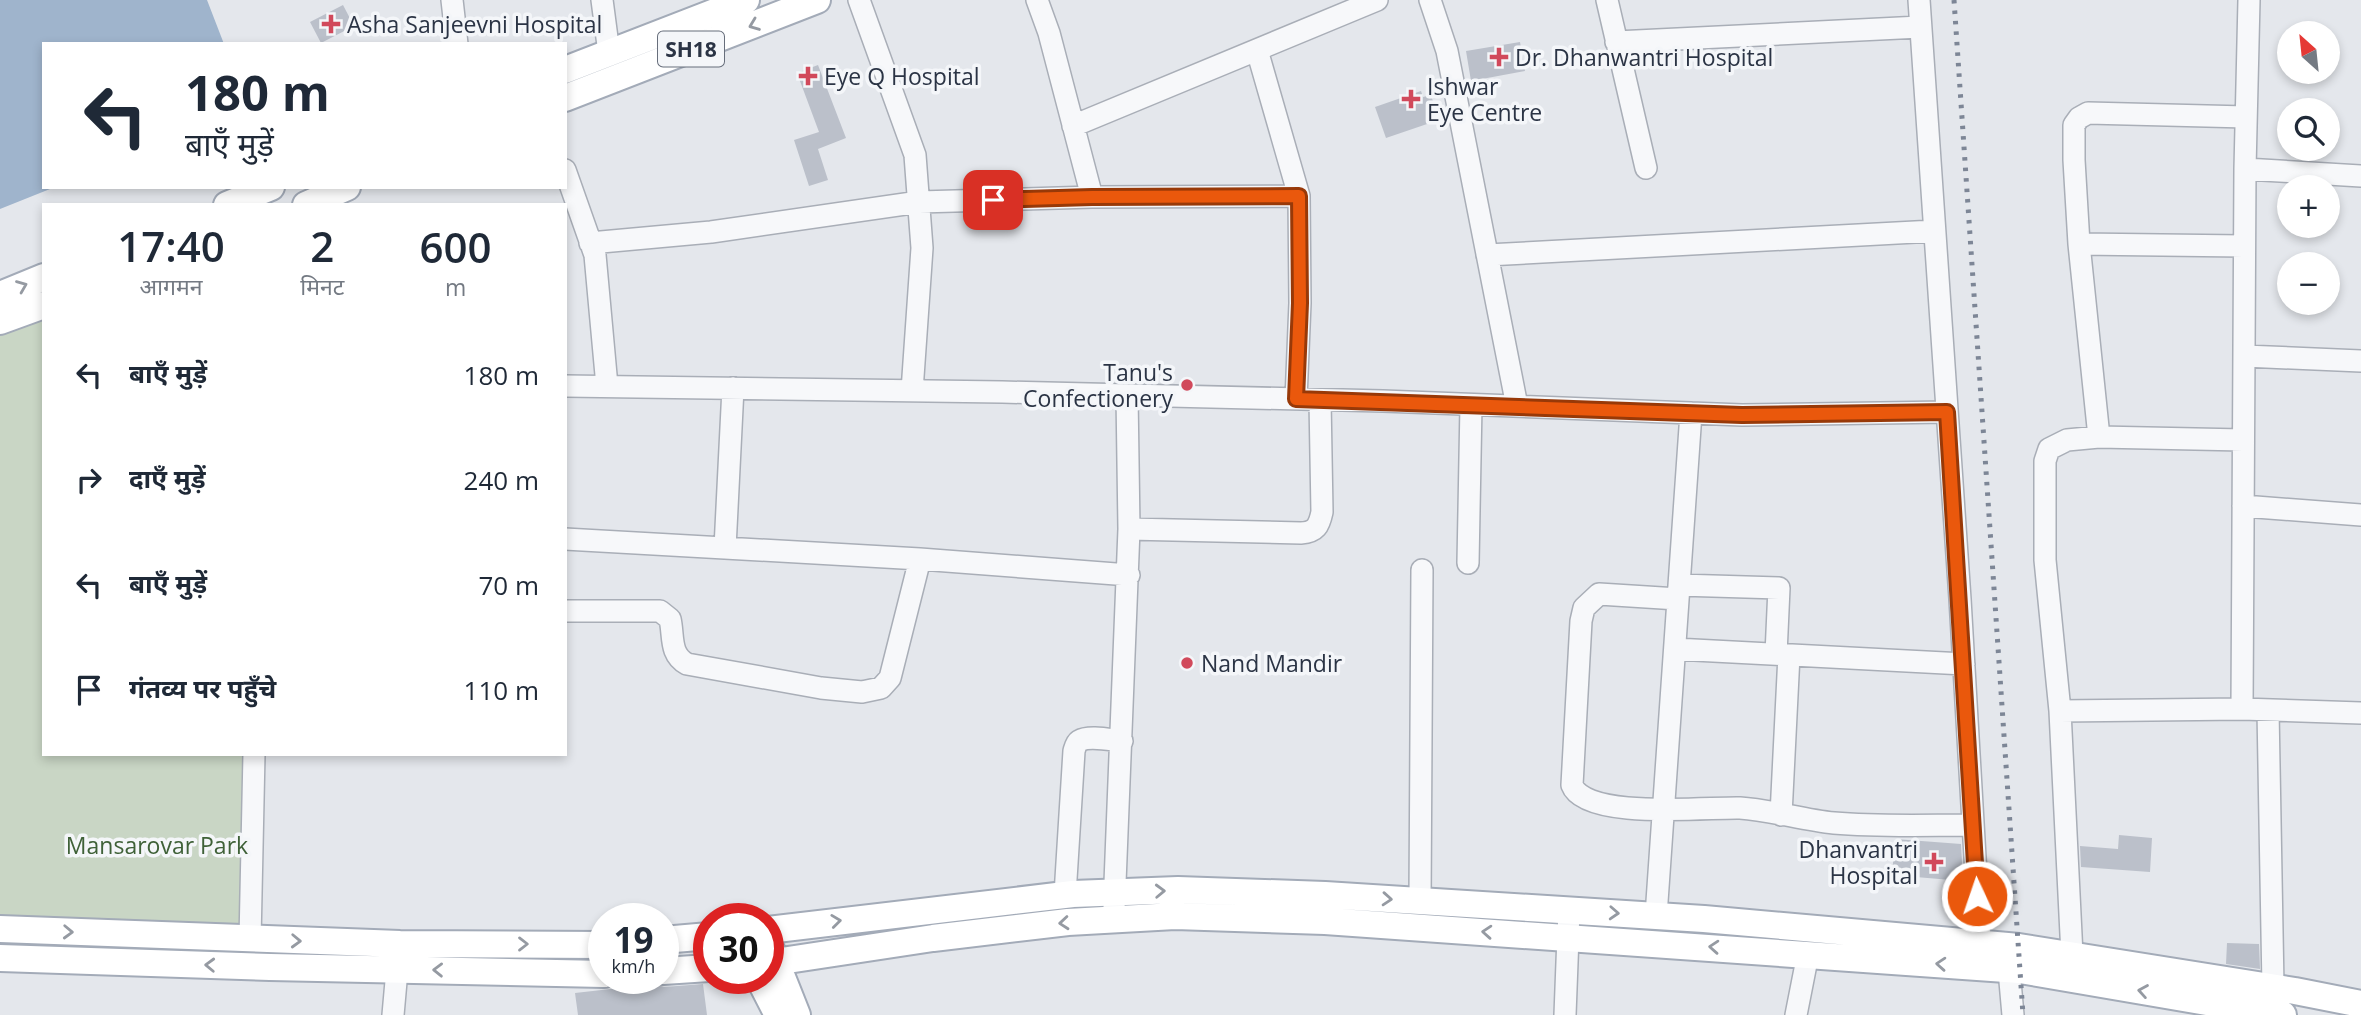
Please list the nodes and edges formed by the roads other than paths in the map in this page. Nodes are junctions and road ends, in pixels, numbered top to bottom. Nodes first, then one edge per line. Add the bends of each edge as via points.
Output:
1 (452, 0) edge
2 (602, 0) edge
3 (746, 0) edge
4 (817, 0) edge
5 (859, 0) edge
6 (1037, 0) edge
7 (1377, 0) edge
8 (1430, 0) edge
9 (1607, 0) edge
10 (1919, 0) edge
11 (2249, 0) edge
12 (1920, 27) junction
13 (457, 42) edge
14 (1616, 42) junction
15 (1257, 50) junction
16 (609, 53) junction
17 (567, 69) edge
18 (567, 98) edge
19 (2246, 117) junction
20 (1073, 126) junction
21 (1646, 168) dead end
22 (2245, 169) junction
23 (567, 176) edge
24 (2361, 176) edge
25 (266, 189) edge
26 (342, 189) edge
27 (1299, 196) junction
28 (1092, 197) junction
29 (919, 202) junction
30 (232, 203) edge
31 (311, 203) edge
32 (1934, 231) junction
33 (590, 243) junction
34 (2079, 244) junction
35 (2244, 246) junction
36 (1487, 255) junction
37 (42, 278) edge
38 (0, 295) edge
39 (42, 306) edge
40 (0, 321) edge
41 (2244, 356) junction
42 (2361, 361) edge
43 (567, 386) edge
44 (607, 386) junction
45 (733, 388) junction
46 (912, 390) junction
47 (1126, 395) junction
48 (1296, 399) junction
49 (1320, 400) junction
50 (1471, 405) junction
51 (1517, 406) junction
52 (1947, 412) junction
53 (1691, 413) junction
54 (2099, 437) junction
55 (2243, 440) junction
56 (2243, 506) junction
57 (2361, 514) edge
58 (1129, 529) junction
59 (567, 539) edge
60 (725, 548) junction
61 (920, 559) junction
62 (1468, 563) dead end
63 (1422, 570) dead end
64 (1129, 575) junction
65 (1679, 592) junction
66 (567, 611) edge
67 (1675, 649) junction
68 (1783, 655) junction
69 (1964, 664) junction
70 (2242, 709) junction
71 (2268, 710) junction
72 (2060, 711) junction
73 (2361, 713) edge
74 (1122, 741) junction
75 (254, 756) edge
76 (1664, 810) junction
77 (1781, 815) junction
78 (1973, 825) junction
79 (1116, 892) junction
80 (1065, 895) junction
81 (1420, 901) junction
82 (1250, 906) junction
83 (1569, 910) junction
84 (1656, 915) junction
85 (1114, 919) junction
86 (784, 928) edge
87 (0, 929) edge
88 (1568, 937) junction
89 (250, 940) junction
90 (1980, 943) junction
91 (588, 945) edge
92 (1808, 954) junction
93 (2071, 955) junction
94 (0, 958) edge
95 (784, 959) edge
96 (397, 970) junction
97 (2009, 970) junction
98 (588, 974) edge
99 (2273, 987) junction
100 (784, 991) edge
101 (774, 994) edge
102 (2361, 1004) edge
103 (2193, 1007) edge
104 (393, 1015) edge
105 (778, 1015) edge
106 (797, 1015) edge
107 (1565, 1015) edge
108 (1796, 1015) edge
109 (2013, 1015) edge
110 (2283, 1015) edge

1 - 13 street
2 - 16 street
3 - 16 main road, SH18
4 -> 18 main road, SH18
5 - 29 street via 915,155
6 - 20 street
7 - 15 street
8 - 36 street via 1447,51
9 - 14 street
10 - 12 street
11 - 19 street
12 - 14 street
12 - 32 street
14 - 21 street
15 - 20 street
15 - 27 street
16 - 17 main road, SH18
19 - 22 street
19 - 34 street via 2088,113 2079,118 2074,125 2074,160
20 - 28 street
22 - 24 street
22 - 35 street
23 - 33 street
25 - 30 main road
26 - 31 main road
27 - 28 street
27 - 48 street
28 - 29 street
29 - 33 street via 711,232
29 - 46 street via 922,248
32 - 36 street
32 - 52 street
33 - 44 street
34 - 35 street
34 - 54 street
35 - 41 street
36 - 51 street
38 -> 37 main road
39 - 40 main road
41 - 42 street
41 - 55 street
43 - 44 street
44 - 45 street
45 - 46 street
45 - 60 street
46 - 47 street
47 - 48 street
47 - 58 street
48 - 49 street
49 - 50 street
49 - 58 street via 1322,512 1314,531
50 - 51 street
50 - 62 street
51 - 53 street
52 - 53 street
52 - 69 street
53 - 65 street
54 - 55 street
54 - 72 street via 2059,443 2049,449 2045,461 2045,560
55 - 56 street
56 - 57 street
56 - 70 street
58 - 64 street
59 - 60 street
60 - 61 street
61 - 64 street
61 - 66 street via 890,678 872,691 821,688 687,664 673,650 670,619 660,611
63 - 81 street
64 - 74 street
65 - 67 street
65 - 68 street via 1779,587
65 - 76 street via 1598,594 1584,608 1581,621 1575,793 1588,802
67 - 68 street
67 - 76 street
68 - 69 street
68 - 77 street
69 - 78 street
70 - 71 street
70 - 72 street
71 - 73 street
71 - 99 street
72 - 93 street
74 - 79 street
74 - 80 street via 1076,743
75 - 89 street
76 - 77 street via 1740,808
76 - 84 street
77 - 78 street via 1834,823
78 - 90 street
79 - 80 main road
79 -> 82 main road via 1178,890
79 - 85 street
86 -> 80 main road
82 -> 81 main road
81 - 83 main road
82 - 85 main road
88 -> 82 main road via 1325,921
83 -> 84 main road
83 - 88 street
84 - 90 main road
85 -> 95 main road
87 -> 89 main road
92 -> 88 main road
88 - 107 street
89 -> 91 main road
90 - 93 main road
97 -> 92 main road
92 - 108 street
93 - 99 main road
96 -> 94 main road
98 -> 96 main road
96 - 104 street
103 -> 97 main road
97 - 109 street
99 - 102 main road
100 - 106 main road
101 - 105 main road
103 - 110 main road

